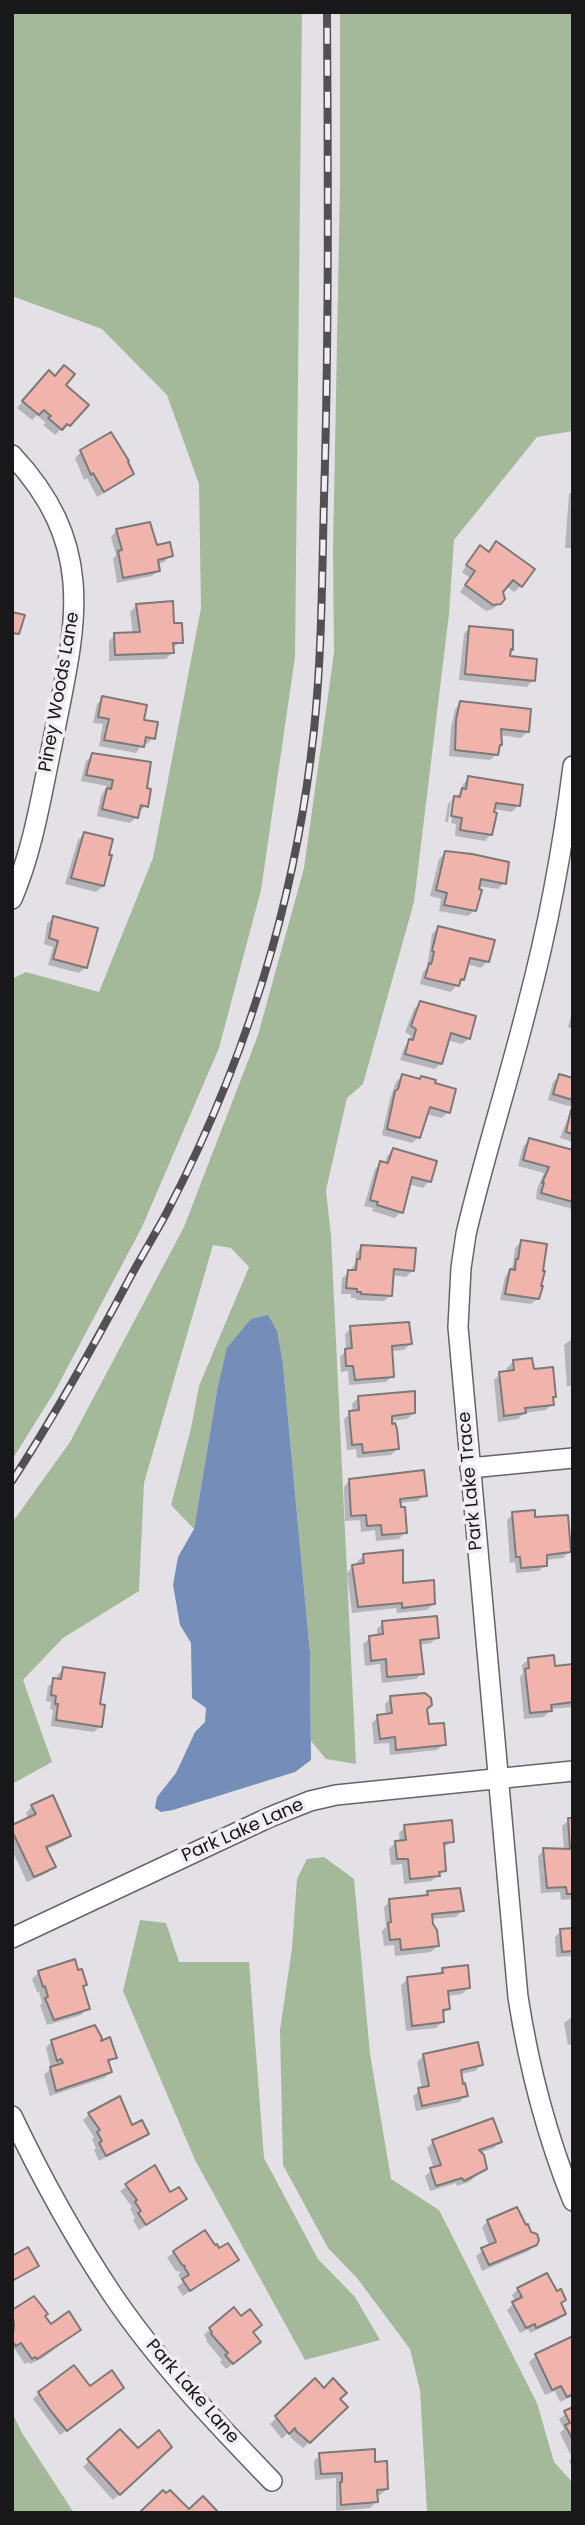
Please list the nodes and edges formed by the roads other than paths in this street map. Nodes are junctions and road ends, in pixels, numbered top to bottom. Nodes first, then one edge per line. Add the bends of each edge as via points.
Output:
1 (12, 455) edge
2 (573, 766) edge
3 (12, 899) edge
4 (573, 1458) edge
5 (470, 1468) junction
6 (573, 1771) edge
7 (498, 1778) junction
8 (12, 1938) edge
9 (12, 2116) edge
10 (573, 2201) edge
11 (272, 2481) dead end

1 - 3 street, Piney Woods Lane via 40,489 61,531 74,582 75,612 36,823
2 - 5 street, Park Lake Trace via 544,933 474,1200 461,1268 458,1327
4 - 5 street
5 - 7 street, Park Lake Trace
6 - 7 street, Park Lake Lane
7 - 8 street, Park Lake Lane via 310,1801
7 - 10 street, Park Lake Trace via 524,2040 545,2124
9 - 11 street, Park Lake Lane via 56,2203 112,2295 178,2380

